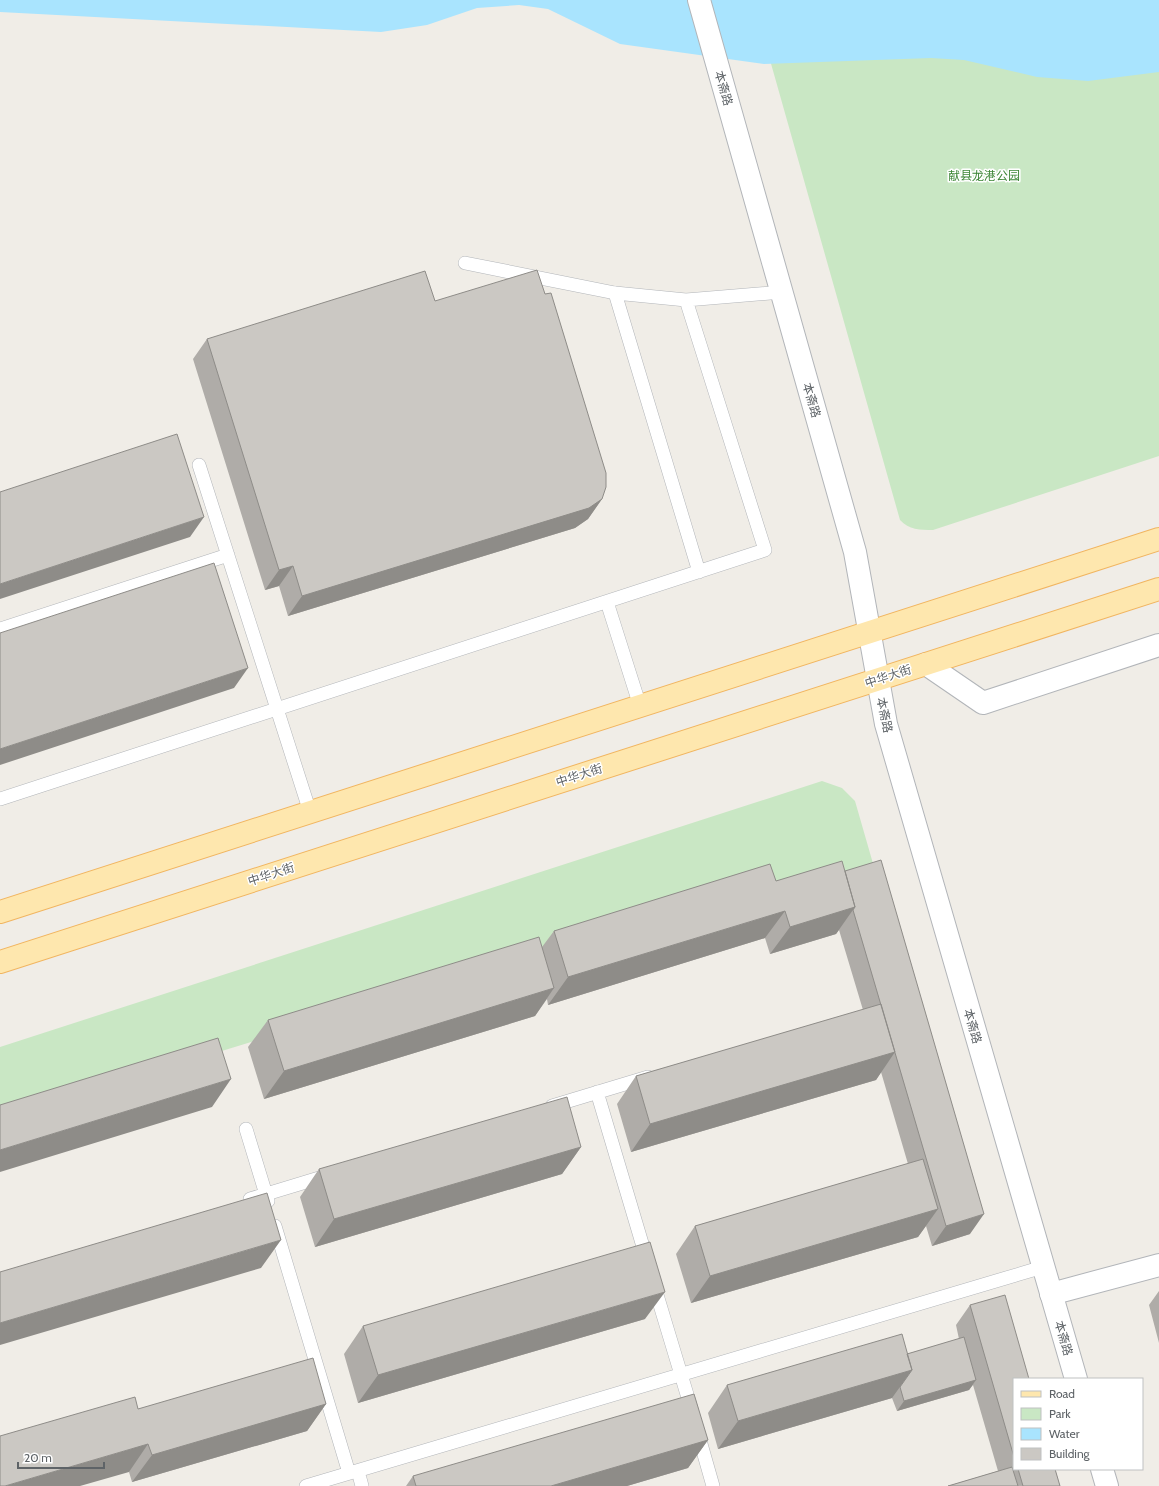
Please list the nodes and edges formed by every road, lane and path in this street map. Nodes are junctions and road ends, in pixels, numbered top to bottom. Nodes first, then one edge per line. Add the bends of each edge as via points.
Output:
1 (699, 0) edge
2 (465, 263) dead end
3 (782, 292) junction
4 (615, 293) junction
5 (686, 300) junction
6 (199, 465) dead end
7 (1159, 539) edge
8 (228, 555) junction
9 (699, 572) junction
10 (1159, 589) edge
11 (607, 602) junction
12 (0, 629) edge
13 (869, 632) junction
14 (1159, 645) edge
15 (926, 664) junction
16 (878, 679) junction
17 (640, 706) junction
18 (277, 709) junction
19 (0, 799) edge
20 (310, 812) junction
21 (0, 912) edge
22 (0, 962) edge
23 (658, 1074) edge
24 (597, 1092) junction
25 (537, 1111) edge
26 (246, 1129) dead end
27 (341, 1171) edge
28 (266, 1194) junction
29 (236, 1203) edge
30 (1159, 1265) edge
31 (1043, 1267) junction
32 (1051, 1294) junction
33 (681, 1375) junction
34 (1076, 1378) edge
35 (1102, 1470) edge
36 (353, 1472) junction
37 (306, 1486) edge
38 (362, 1486) edge
39 (713, 1486) edge
40 (1107, 1486) edge

1 - 3 street, 本斋路
2 - 4 lane
3 - 5 lane
3 - 13 street, 本斋路 via 855,552
4 - 5 lane
4 - 9 lane
5 - 9 lane via 765,550
6 - 8 lane
7 - 13 main road
8 - 12 lane
8 - 18 lane
9 - 11 lane
10 - 15 main road, 中华大街
11 - 17 lane
11 - 18 lane
13 - 16 street, 本斋路
13 - 17 main road
14 - 15 street via 983,703
15 - 16 main road, 中华大街
16 - 22 main road, 中华大街
16 - 31 street, 本斋路 via 886,724
17 - 20 main road
18 - 19 lane
18 - 20 lane
20 - 21 main road
23 - 24 lane
24 - 25 lane
24 - 33 lane
26 - 28 lane
27 - 28 lane
28 - 29 lane
28 - 36 lane
30 - 32 street
31 - 32 street, 本斋路
31 - 33 lane
32 - 34 street, 本斋路
33 - 36 lane
33 - 39 lane
35 - 40 street
36 - 37 lane
36 - 38 lane

